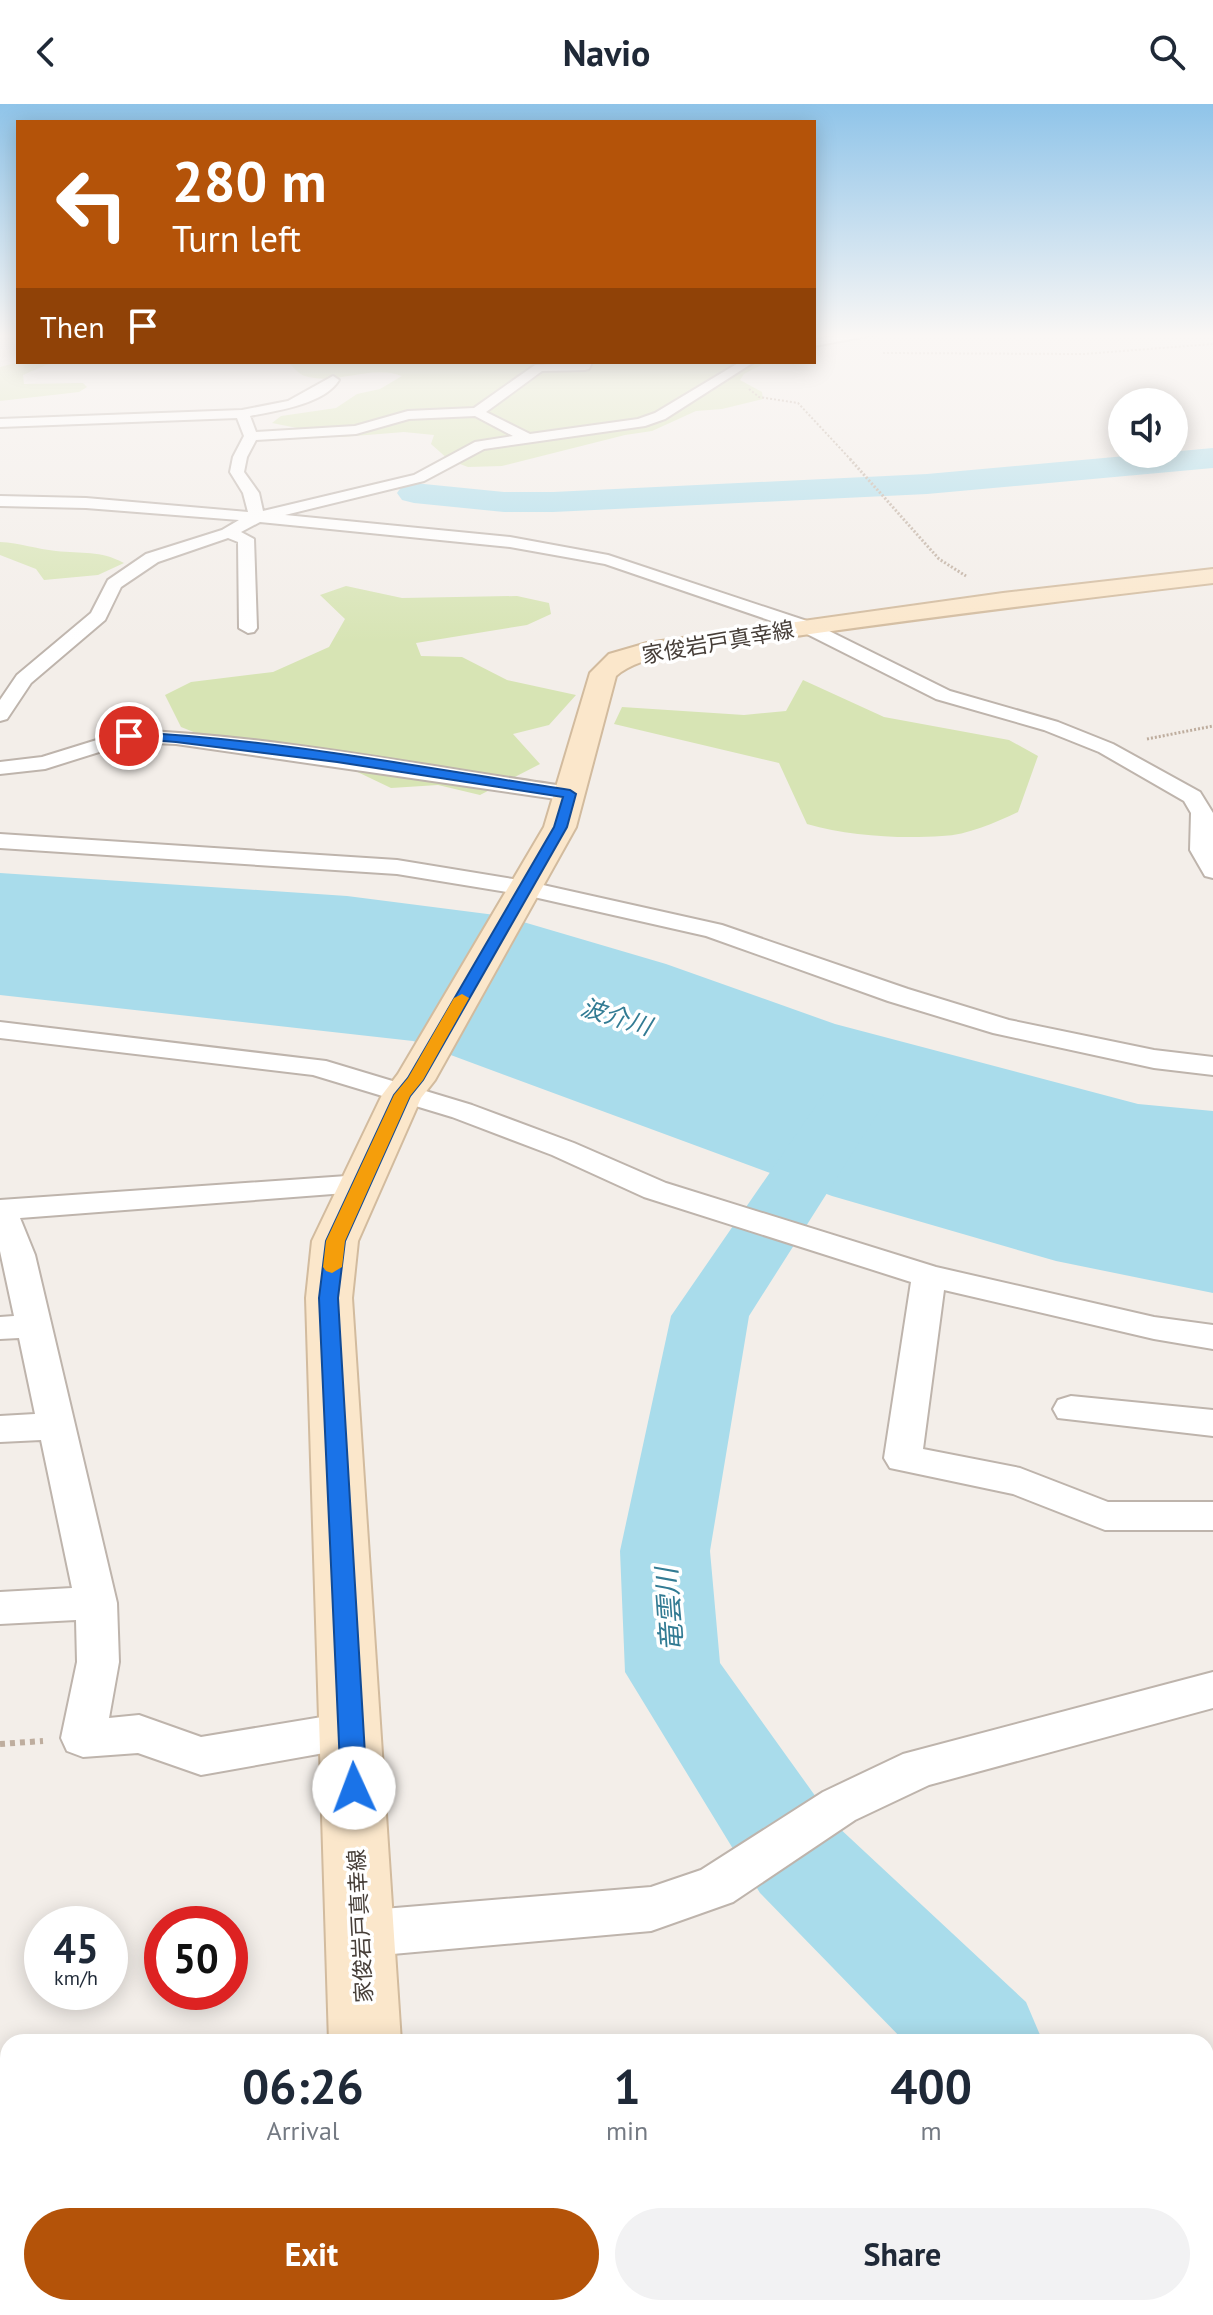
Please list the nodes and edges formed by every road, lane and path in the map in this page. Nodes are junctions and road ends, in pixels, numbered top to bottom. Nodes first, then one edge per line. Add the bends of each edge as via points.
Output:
1 (250, 437) edge
2 (538, 437) edge
3 (831, 437) edge
4 (527, 438) joint
5 (29, 487) dead end
6 (0, 501) edge
7 (86, 503) junction
8 (257, 517) junction
9 (228, 533) junction
10 (1213, 576) edge
11 (1003, 600) junction
12 (807, 627) junction
13 (248, 628) dead end
14 (0, 715) edge
15 (1213, 726) edge
16 (1106, 748) junction
17 (0, 768) edge
18 (570, 794) junction
19 (0, 841) edge
20 (1213, 871) edge
21 (523, 892) junction
22 (0, 1030) edge
23 (1213, 1066) edge
24 (409, 1088) junction
25 (361, 1184) junction
26 (0, 1210) edge
27 (929, 1276) junction
28 (16, 1327) edge
29 (1213, 1337) edge
30 (1071, 1409) dead end
31 (1213, 1423) edge
32 (56, 1426) junction
33 (0, 1429) edge
34 (1213, 1516) edge
35 (96, 1603) junction
36 (0, 1608) edge
37 (1213, 1690) edge
38 (352, 1730) junction
39 (359, 1934) junction
40 (365, 2034) edge

1 - 8 street via 237,472 251,493
2 - 4 street
3 - 11 path via 939,559
4 - 8 street via 480,445 419,478
5 - 7 street
6 - 7 street
7 - 8 street
8 - 9 street
8 - 12 street via 555,549 608,560
9 - 13 street via 246,539
9 - 14 street via 152,558 126,573 114,584 99,616 24,679
10 - 11 main road, 家俊岩戸真幸線
11 - 12 main road, 家俊岩戸真幸線
12 - 16 street via 943,695
12 - 18 main road, 家俊岩戸真幸線 via 618,660 603,673
15 - 16 path
16 - 20 street via 1192,797 1202,813 1202,850
17 - 18 street via 45,763 129,736 176,738
18 - 21 main road, 家俊岩戸真幸線 via 560,827
19 - 21 street via 397,867
21 - 23 street via 713,930 1003,1027
21 - 24 main road, 家俊岩戸真幸線
22 - 24 street via 316,1067
24 - 25 main road, 家俊岩戸真幸線
24 - 27 street via 655,1190
25 - 26 street
25 - 38 main road, 家俊岩戸真幸線 via 335,1241 329,1298
26 - 28 street via 18,1255
27 - 29 street
27 - 34 street via 903,1458 1020,1482 1105,1516
28 - 32 street
30 - 31 street
32 - 33 street
32 - 35 street
35 - 36 street
35 - 38 street via 98,1662 83,1738 139,1734 201,1756
37 - 39 street via 919,1768 839,1806 716,1887 651,1909
38 - 39 main road, 家俊岩戸真幸線
39 - 40 main road, 家俊岩戸真幸線

